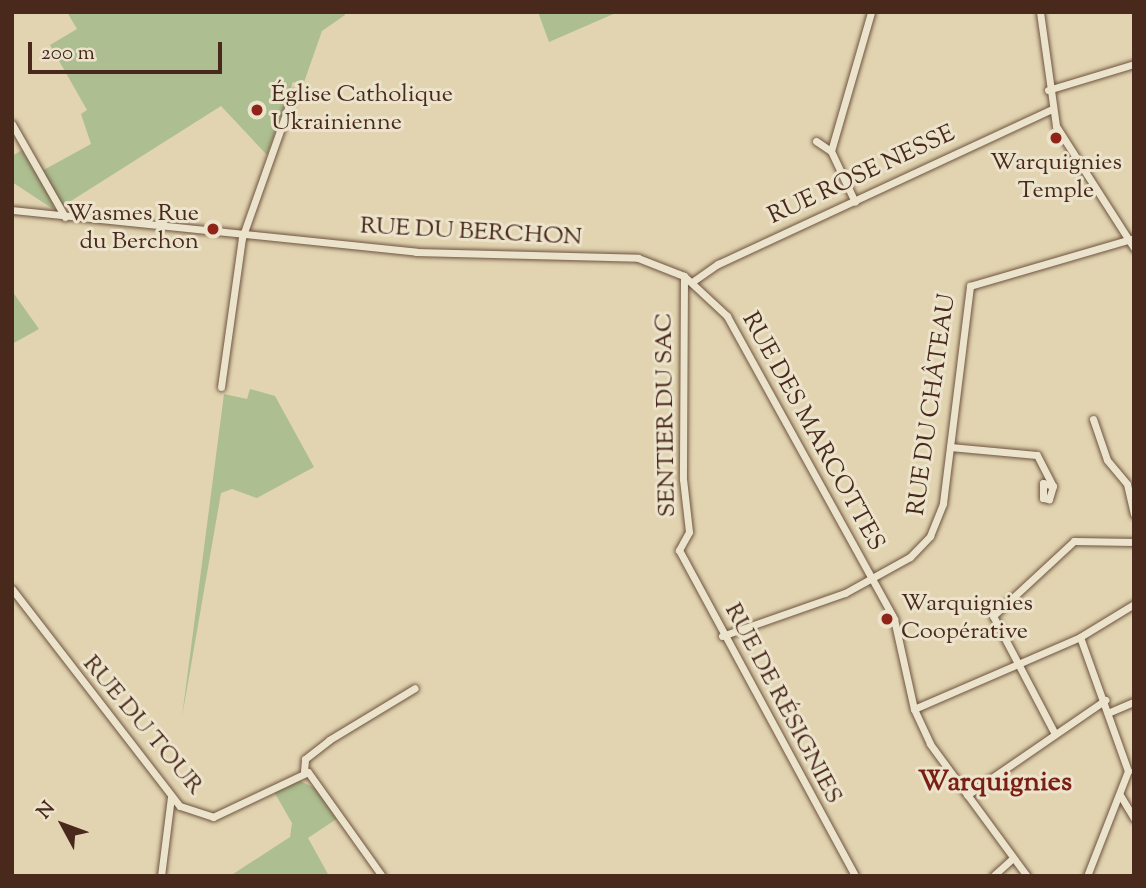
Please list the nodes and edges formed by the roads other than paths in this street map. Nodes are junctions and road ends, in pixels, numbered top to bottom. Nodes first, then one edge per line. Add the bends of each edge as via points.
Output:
1 (871, 12) edge
2 (1040, 12) edge
3 (1134, 64) edge
4 (1048, 90) junction
5 (293, 94) dead end
6 (1052, 109) junction
7 (12, 124) edge
8 (816, 141) dead end
9 (831, 151) junction
10 (855, 201) junction
11 (12, 210) edge
12 (65, 217) junction
13 (242, 238) junction
14 (1130, 238) edge
15 (1134, 248) edge
16 (684, 276) junction
17 (692, 282) junction
18 (221, 387) dead end
19 (1093, 419) dead end
20 (950, 447) junction
21 (1053, 486) dead end
22 (1134, 514) edge
23 (1134, 542) edge
24 (679, 550) joint
25 (872, 579) junction
26 (12, 589) edge
27 (1134, 604) edge
28 (722, 636) junction
29 (1080, 637) junction
30 (1020, 668) junction
31 (415, 688) dead end
32 (1105, 700) junction
33 (1134, 702) edge
34 (914, 709) junction
35 (1110, 712) junction
36 (1055, 734) junction
37 (304, 771) junction
38 (967, 795) junction
39 (1120, 795) junction
40 (171, 797) junction
41 (1134, 818) edge
42 (1012, 859) junction
43 (161, 876) edge
44 (382, 876) edge
45 (855, 876) edge
46 (993, 876) edge
47 (1027, 876) edge
48 (1087, 876) edge

1 - 9 street
2 - 4 street
3 - 4 street
4 - 6 street
5 - 13 street
6 - 10 street, RUE ROSE NESSE
6 - 14 street via 1063,139
7 - 12 street
8 - 9 street
9 - 10 street
10 - 17 street, RUE ROSE NESSE via 704,271
11 - 12 street, RUE DU BERCHON
12 - 13 street, RUE DU BERCHON
13 - 16 street, RUE DU BERCHON via 416,252 638,258
13 - 18 street
14 - 15 street
14 - 20 street, RUE DU CHÂTEAU via 970,286
16 - 17 street, RUE DU BERCHON
16 - 24 street, SENTIER DU SAC via 683,479 689,531
17 - 25 street, RUE DES MARCOTTES via 727,316
19 - 22 street via 1107,460 1127,484
20 - 21 street via 1037,455
20 - 25 street, RUE DU CHÂTEAU via 933,532 916,552
23 - 30 street via 1074,541 992,617
24 - 28 street, RUE DE RÉSIGNIES
25 - 28 street, RUE DES MARCOTTES
25 - 34 street via 900,634
26 - 40 street, RUE DU TOUR
27 - 29 street
28 - 45 street, RUE DE RÉSIGNIES
29 - 30 street
29 - 32 street
30 - 34 street
30 - 36 street
31 - 37 street via 329,740 305,759
32 - 35 street
32 - 36 street
33 - 35 street
34 - 38 street
35 - 39 street via 1128,771
36 - 38 street
37 - 40 street, RUE DU TOUR via 213,817 191,814
37 - 44 street via 324,788
38 - 42 street
39 - 41 street
39 - 48 street
40 - 43 street
42 - 46 street
42 - 47 street

